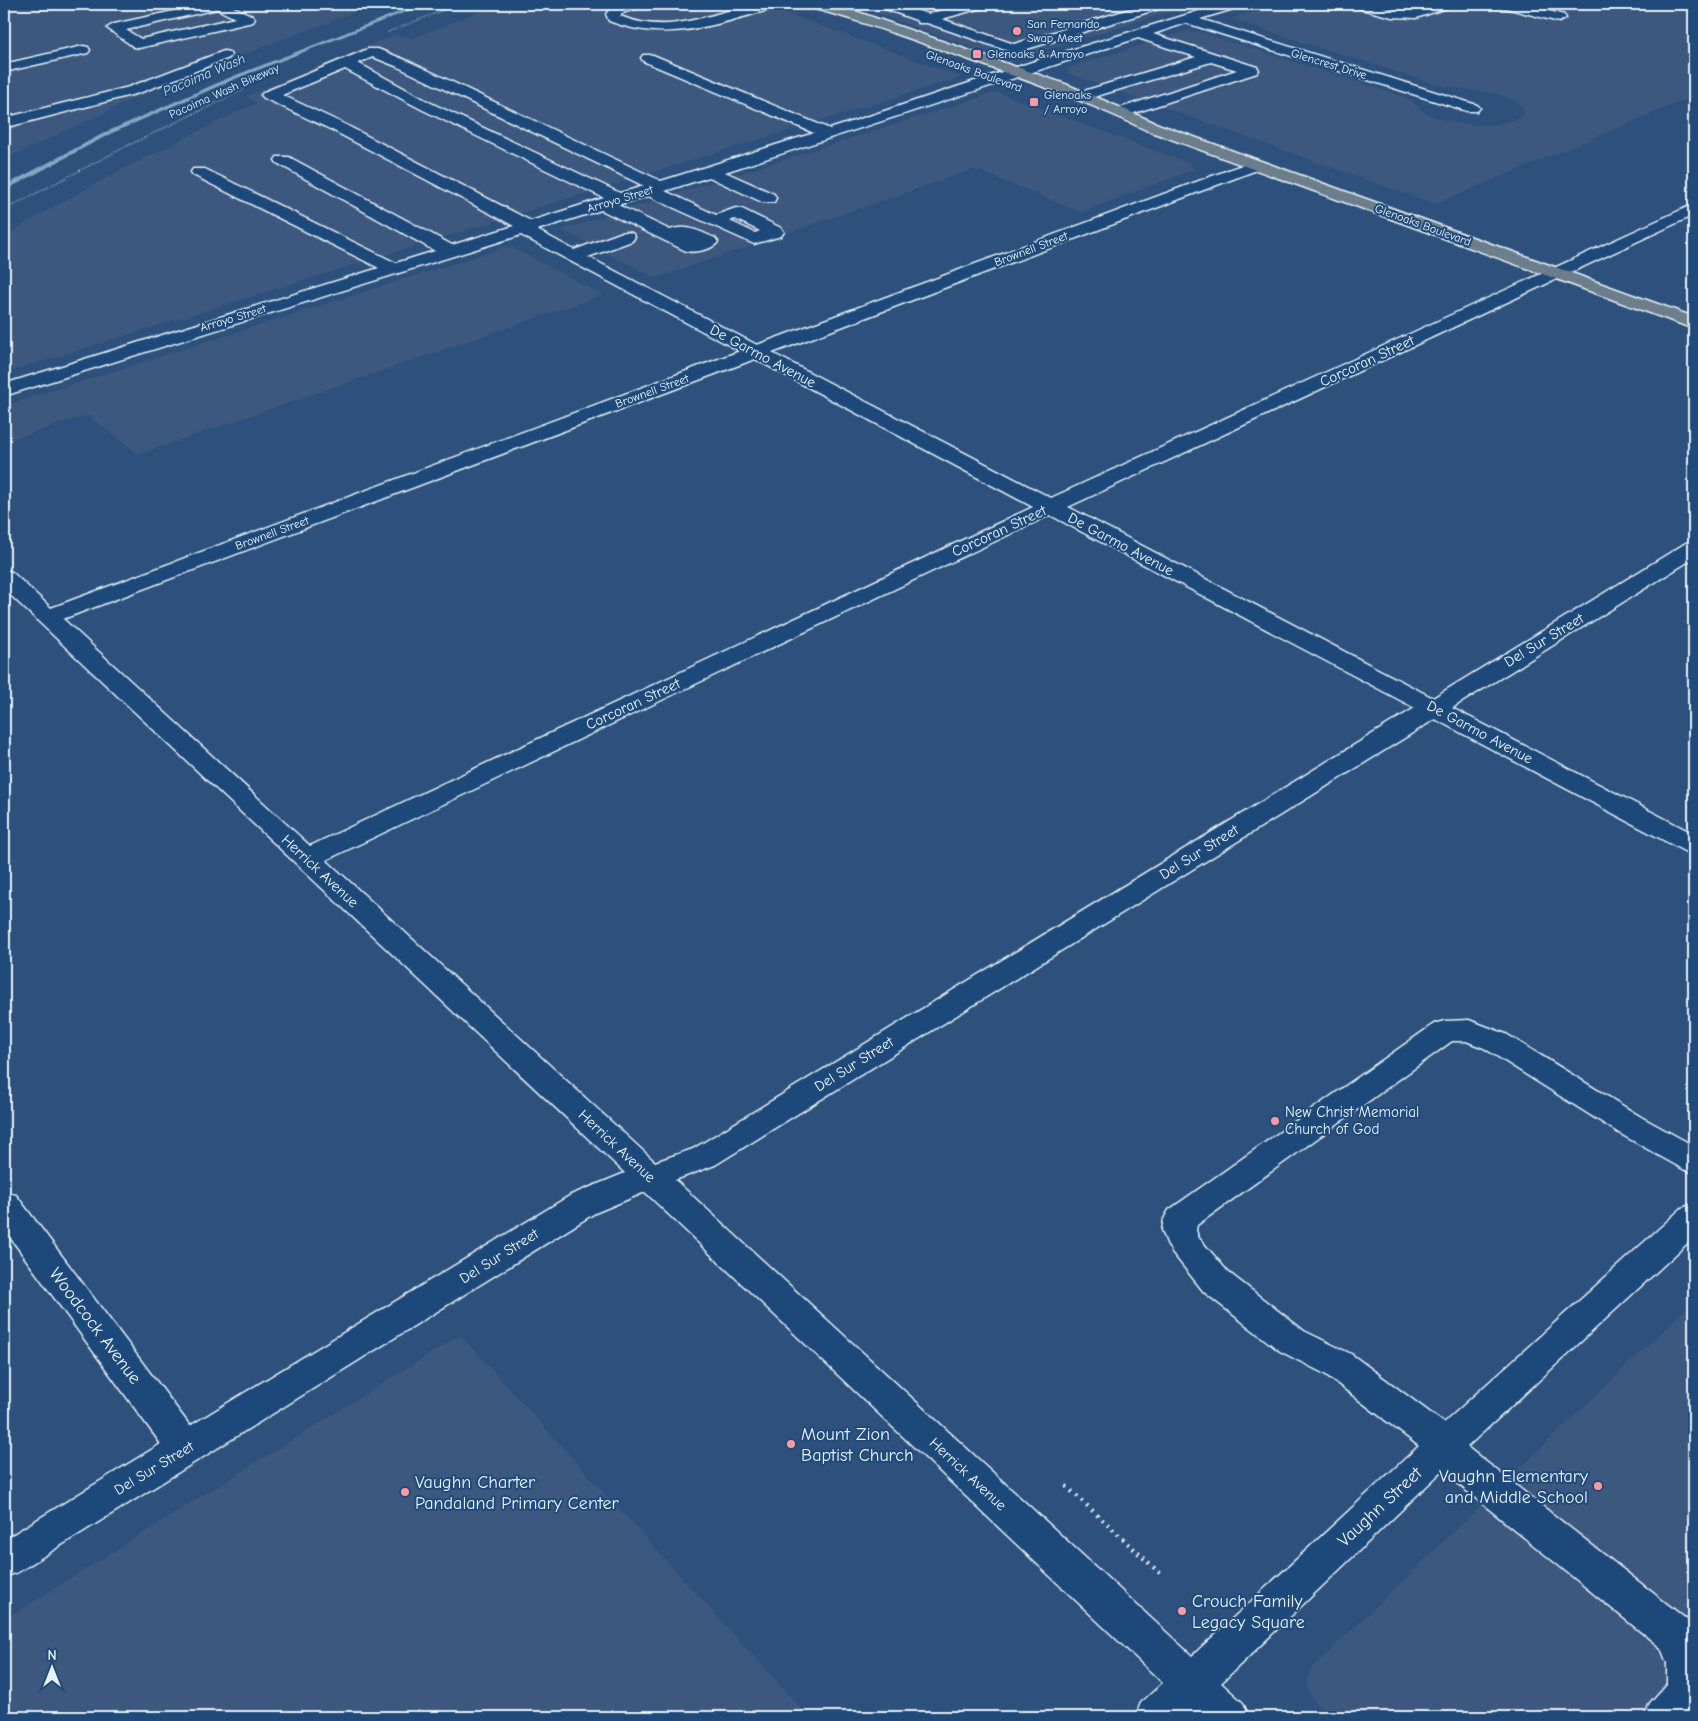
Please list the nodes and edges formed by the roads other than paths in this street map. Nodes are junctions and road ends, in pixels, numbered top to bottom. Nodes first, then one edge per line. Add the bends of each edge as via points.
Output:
1 (218, 4) edge
2 (636, 4) edge
3 (776, 4) edge
4 (801, 4) edge
5 (812, 4) edge
6 (885, 4) edge
7 (980, 4) edge
8 (1160, 4) edge
9 (1235, 4) edge
10 (1359, 4) edge
11 (1445, 4) edge
12 (1507, 4) edge
13 (927, 18) junction
14 (1559, 18) dead end
15 (1186, 19) junction
16 (893, 28) junction
17 (1139, 34) junction
18 (83, 50) dead end
19 (224, 55) dead end
20 (1211, 57) junction
21 (648, 58) dead end
22 (346, 63) junction
23 (4, 68) edge
24 (1016, 72) junction
25 (994, 79) junction
26 (1082, 96) junction
27 (1472, 108) dead end
28 (1122, 112) junction
29 (4, 123) edge
30 (1152, 127) junction
31 (829, 134) junction
32 (282, 160) dead end
33 (1256, 165) junction
34 (710, 171) junction
35 (200, 172) dead end
36 (655, 188) junction
37 (768, 198) dead end
38 (619, 199) junction
39 (602, 204) junction
40 (1694, 208) edge
41 (714, 220) dead end
42 (1668, 221) junction
43 (526, 228) junction
44 (1694, 229) edge
45 (668, 236) dead end
46 (626, 237) dead end
47 (449, 251) junction
48 (576, 255) junction
49 (393, 268) junction
50 (1557, 273) junction
51 (1694, 322) edge
52 (756, 352) junction
53 (4, 390) edge
54 (1050, 507) junction
55 (1694, 548) edge
56 (4, 577) edge
57 (48, 617) junction
58 (1433, 708) junction
59 (1694, 844) edge
60 (307, 858) junction
61 (1694, 1161) edge
62 (650, 1176) junction
63 (4, 1204) edge
64 (1694, 1216) edge
65 (1444, 1447) junction
66 (186, 1449) junction
67 (4, 1560) edge
68 (1193, 1683) junction
69 (1156, 1717) edge
70 (1228, 1717) edge
71 (1665, 1717) edge

1 - 1 street via 248,19 139,44 114,28
2 - 3 street via 617,10 614,18 653,30 678,28
4 - 25 main road, Glenoaks Boulevard via 828,18
5 - 16 main road, Glenoaks Boulevard
6 - 13 street
7 - 13 street
8 - 13 street via 1014,49
9 - 15 street, Arroyo Street
10 - 11 street via 1392,13 1416,14
12 - 14 street
13 - 16 street
15 - 17 street, Arroyo Street
15 - 27 street, Glencrest Drive
16 - 24 main road, Glenoaks Boulevard
17 - 20 street
17 - 24 street, Arroyo Street
18 - 23 street
19 - 29 street via 134,90
20 - 26 street
20 - 28 street via 1252,70
21 - 31 street
22 - 36 street via 373,52 403,64
22 - 38 street via 426,106
22 - 43 street, De Garmo Avenue via 269,95 338,127
24 - 25 street, Arroyo Street
24 - 26 main road, Glenoaks Boulevard
25 - 30 main road, Glenoaks Boulevard via 1093,114
25 - 31 street, Arroyo Street
26 - 28 main road, Glenoaks Boulevard
28 - 30 main road, Glenoaks Boulevard
30 - 33 main road, Glenoaks Boulevard
31 - 34 street, Arroyo Street
32 - 47 street
33 - 50 main road, Glenoaks Boulevard
33 - 52 street, Brownell Street
34 - 36 street, Arroyo Street
34 - 37 street
35 - 49 street
36 - 38 street, Arroyo Street
36 - 41 street
38 - 39 street, Arroyo Street
39 - 43 street, Arroyo Street
39 - 45 street
40 - 42 street, Corcoran Street
42 - 44 street
42 - 50 street, Corcoran Street
43 - 47 street, Arroyo Street
43 - 48 street, De Garmo Avenue
46 - 48 street
47 - 49 street, Arroyo Street
48 - 52 street, De Garmo Avenue
49 - 53 street, Arroyo Street
50 - 51 main road, Glenoaks Boulevard
50 - 54 street, Corcoran Street
52 - 54 street, De Garmo Avenue
52 - 57 street, Brownell Street
54 - 58 street, De Garmo Avenue
54 - 60 street, Corcoran Street
55 - 58 street, Del Sur Street
56 - 57 street, Herrick Avenue
57 - 60 street, Herrick Avenue
58 - 59 street, De Garmo Avenue
58 - 62 street, Del Sur Street via 704,1157
60 - 62 street, Herrick Avenue
61 - 65 street via 1495,1041 1469,1030 1445,1031 1182,1219 1179,1230 1184,1243 1216,1282 1292,1341 1338,1364
62 - 66 street, Del Sur Street via 583,1204
62 - 68 street, Herrick Avenue
63 - 66 street, Woodcock Avenue
64 - 65 street, Vaughn Street
65 - 68 street, Vaughn Street
65 - 71 street via 1677,1636 1687,1663 1688,1690
66 - 67 street, Del Sur Street
68 - 69 street, Vaughn Street
68 - 70 street, Herrick Avenue

